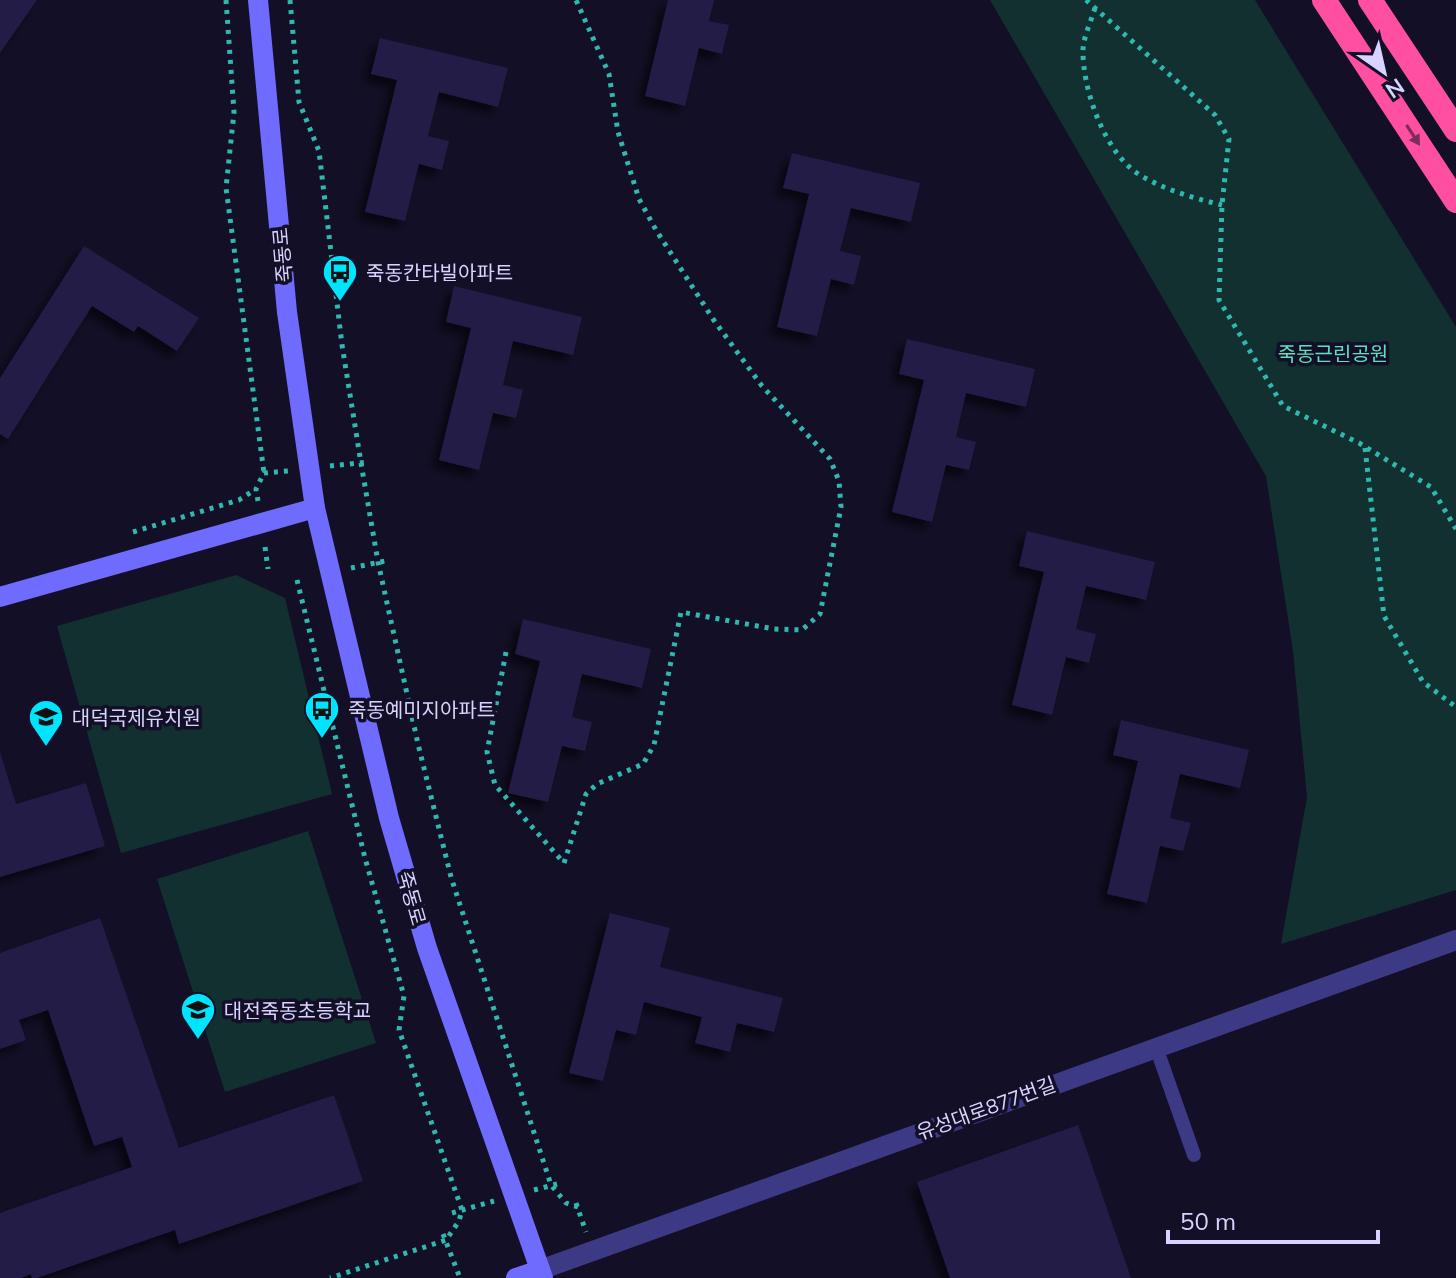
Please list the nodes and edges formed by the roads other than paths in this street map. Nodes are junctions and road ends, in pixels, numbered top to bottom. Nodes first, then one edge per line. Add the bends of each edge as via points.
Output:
1 (258, 0) edge
2 (1324, 0) edge
3 (1370, 0) edge
4 (1456, 130) edge
5 (1456, 201) edge
6 (315, 508) junction
7 (0, 597) edge
8 (1456, 940) edge
9 (1156, 1047) junction
10 (1194, 1155) dead end
11 (542, 1274) edge
12 (516, 1278) edge

1 - 6 street, 죽동로 via 287,312
2 -> 5 highway
3 - 4 highway
6 - 7 street
6 - 11 street, 죽동로 via 418,919
8 - 9 street, 유성대로877번길
9 - 10 lane
9 - 11 street, 유성대로877번길
11 - 12 street, 유성대로877번길

